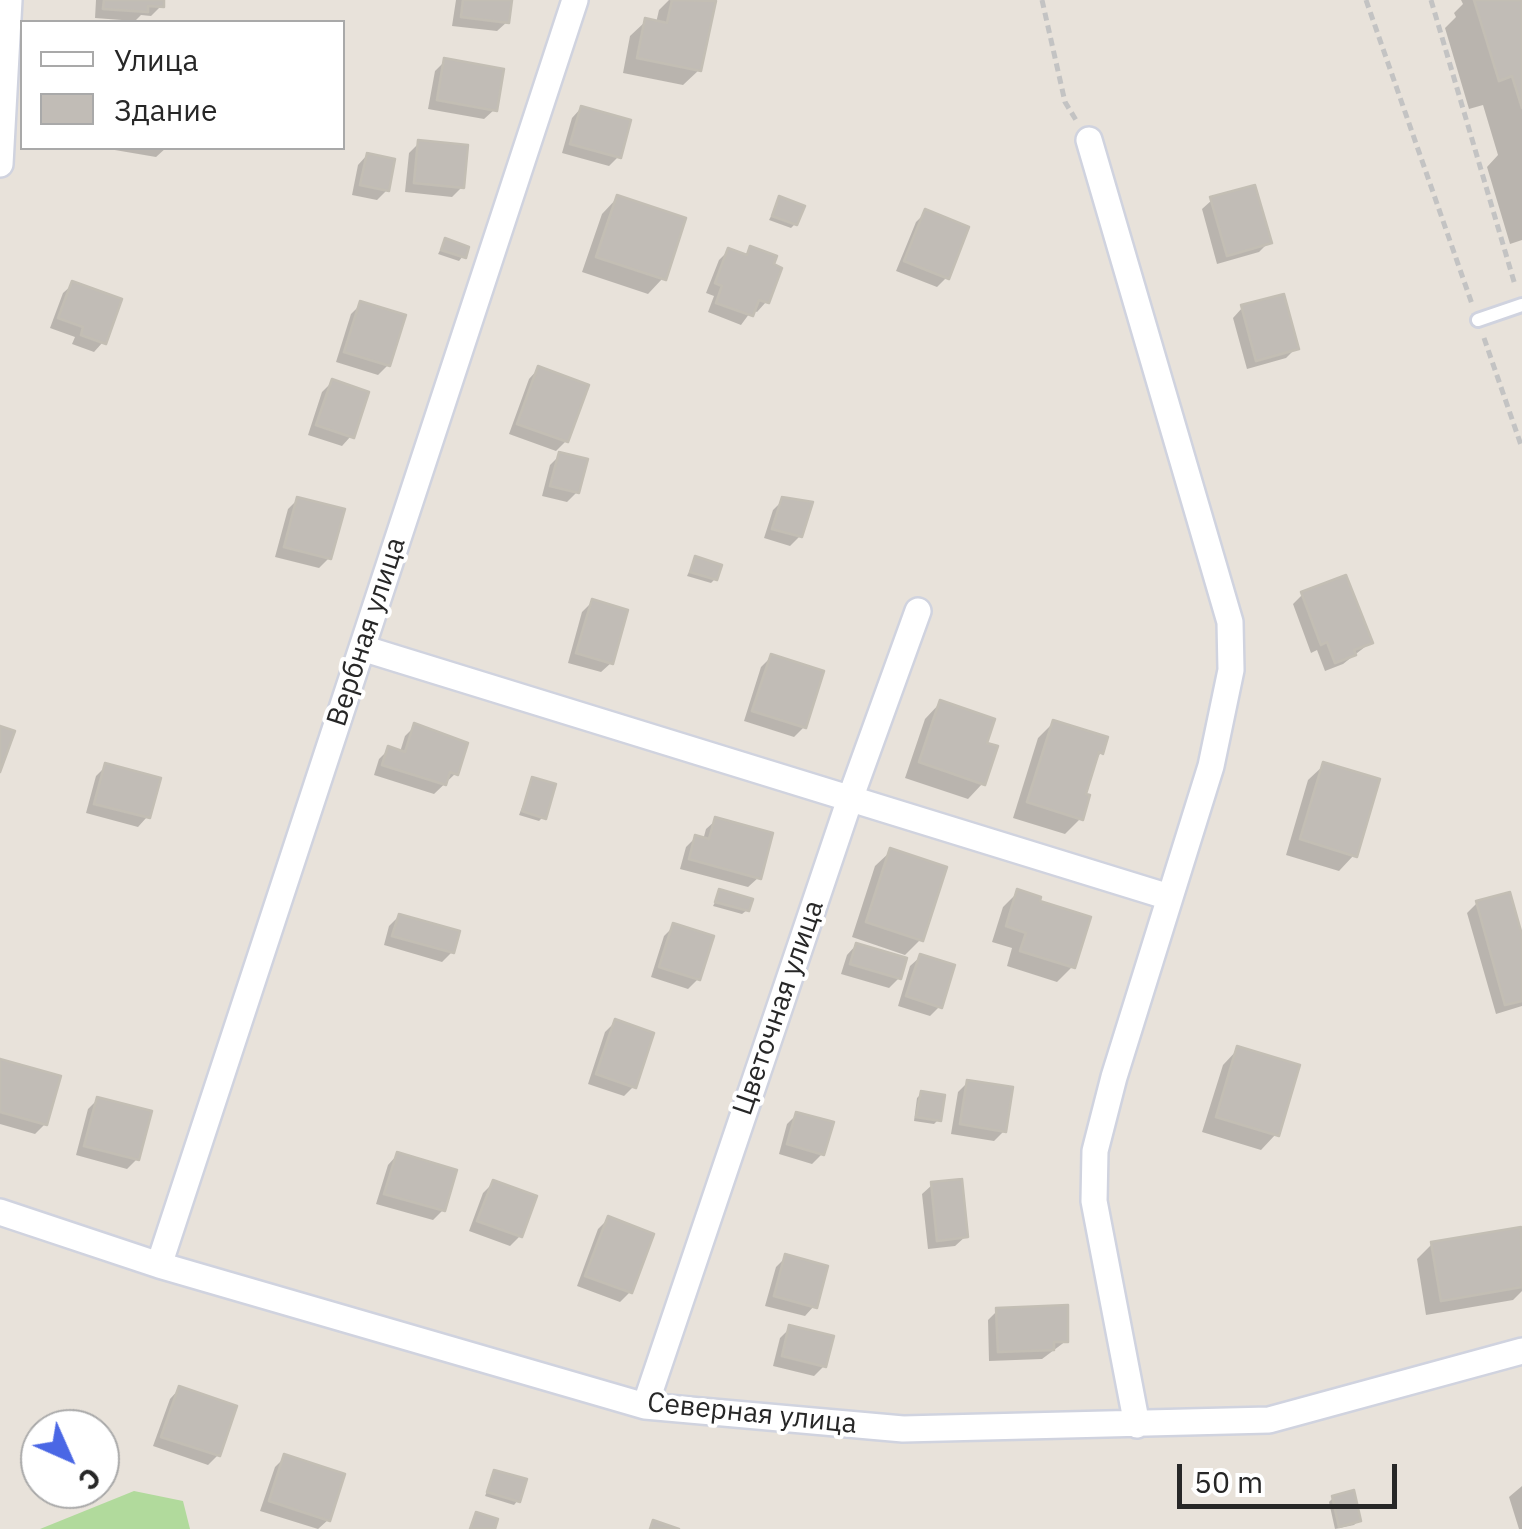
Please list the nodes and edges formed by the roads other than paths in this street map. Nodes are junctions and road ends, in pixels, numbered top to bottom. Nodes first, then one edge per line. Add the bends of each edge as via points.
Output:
1 (9, 0) edge
2 (575, 0) edge
3 (1089, 140) road end
4 (0, 164) edge
5 (1522, 305) edge
6 (1478, 320) road end
7 (918, 611) dead end
8 (362, 648) junction
9 (850, 799) junction
10 (1168, 897) junction
11 (0, 1212) edge
12 (159, 1264) junction
13 (1522, 1351) edge
14 (645, 1406) junction
15 (1136, 1425) junction

1 - 4 street
2 - 8 street, Вербная улица
3 - 10 street via 1230,622 1231,670 1211,766
5 - 6 lane
7 - 9 street, Цветочная улица
8 - 9 street
8 - 12 street, Вербная улица
9 - 10 street
9 - 14 street, Цветочная улица
10 - 15 street via 1094,1150 1094,1201
11 - 12 street, Северная улица
12 - 14 street, Северная улица
13 - 15 street, Северная улица via 1268,1420
14 - 15 street, Северная улица via 903,1429

